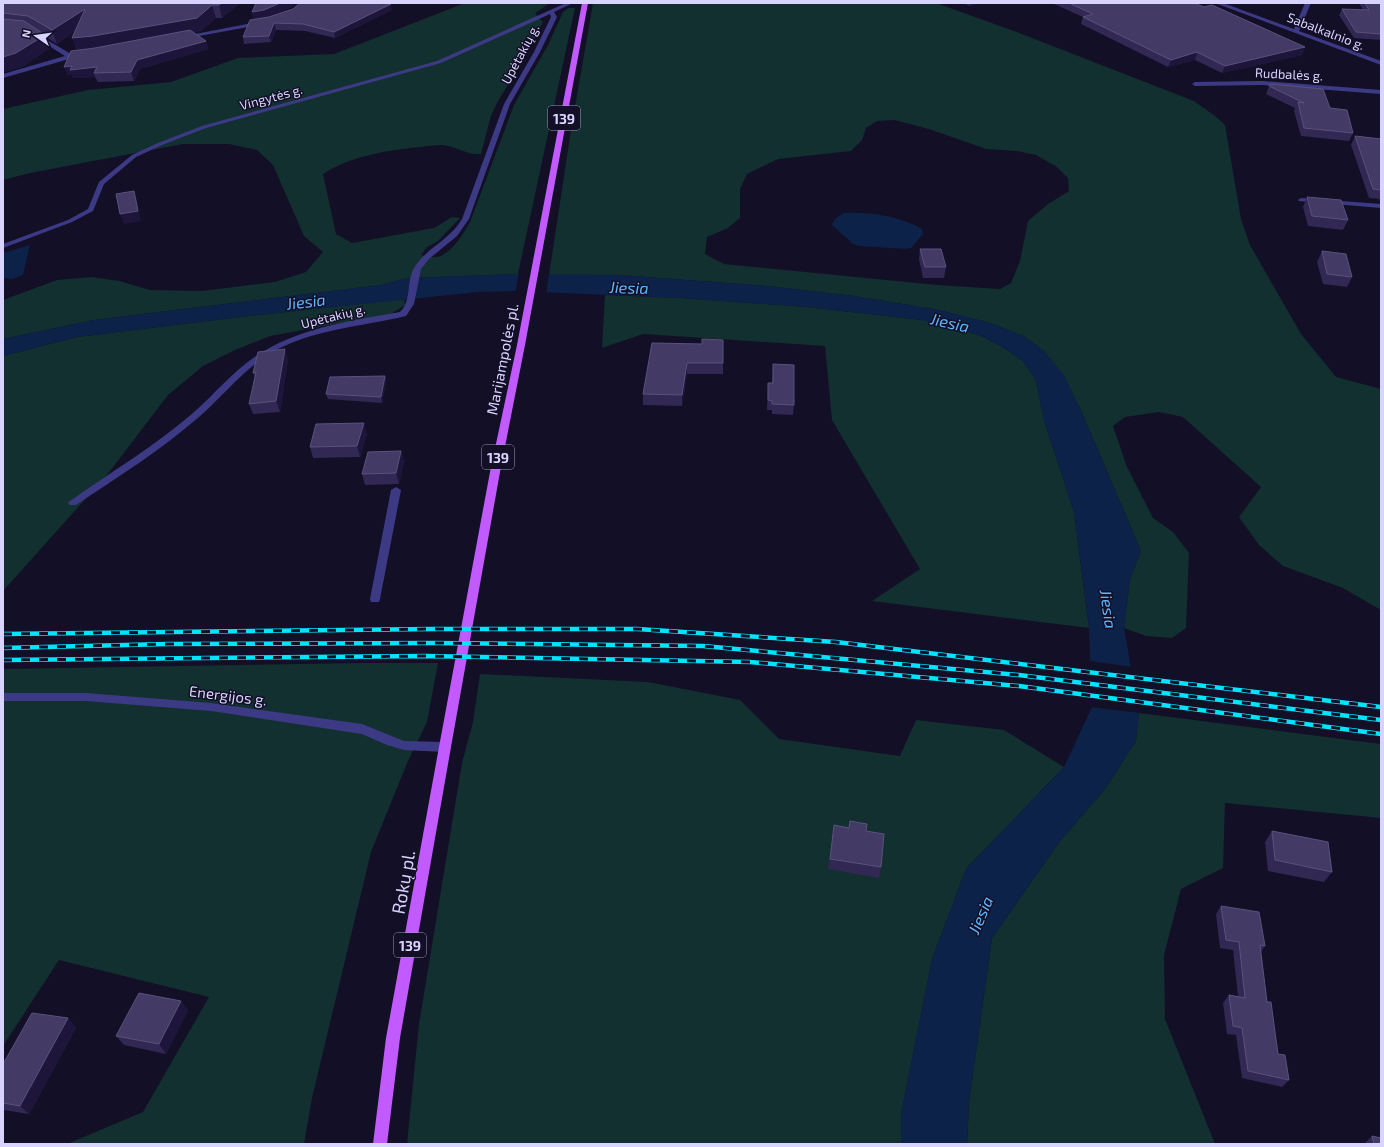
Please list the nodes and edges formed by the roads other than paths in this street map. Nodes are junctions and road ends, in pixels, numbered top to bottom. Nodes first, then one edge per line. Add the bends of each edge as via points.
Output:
1 (570, 3) edge
2 (585, 3) edge
3 (1218, 3) edge
4 (1308, 3) edge
5 (551, 11) junction
6 (268, 21) edge
7 (1296, 31) junction
8 (31, 32) edge
9 (173, 39) edge
10 (84, 54) edge
11 (70, 56) junction
12 (1381, 63) edge
13 (3, 76) edge
14 (1195, 84) dead end
15 (1381, 92) edge
16 (1301, 200) dead end
17 (1381, 206) edge
18 (3, 246) edge
19 (396, 490) dead end
20 (72, 503) dead end
21 (375, 599) dead end
22 (3, 697) edge
23 (450, 722) joint
24 (445, 747) junction
25 (380, 1144) edge

1 - 5 street, Vingytės g.
2 - 23 main road, Marijampolės pl. / 139
3 - 7 street, Sabalkalnio g.
4 - 7 street
5 - 18 street, Vingytės g. via 439,62 204,127 160,144 134,156 102,183 91,210 70,221
5 - 20 street, Upėtakių g. via 554,17 507,104 467,217 457,231 417,268 409,310 403,314 304,336 267,352 240,372 197,414 169,436
6 - 9 street
7 - 12 street, Sabalkalnio g.
8 - 11 street
10 - 11 street
11 - 13 street
14 - 15 street, Rudbalės g. via 1262,83
16 - 17 street
19 - 21 street
22 - 24 street, Energijos g. via 86,697 211,707 362,729 391,742 411,747
23 - 24 main road, Rokų pl. / 139
24 - 25 main road, Rokų pl. / 139 via 393,1038

